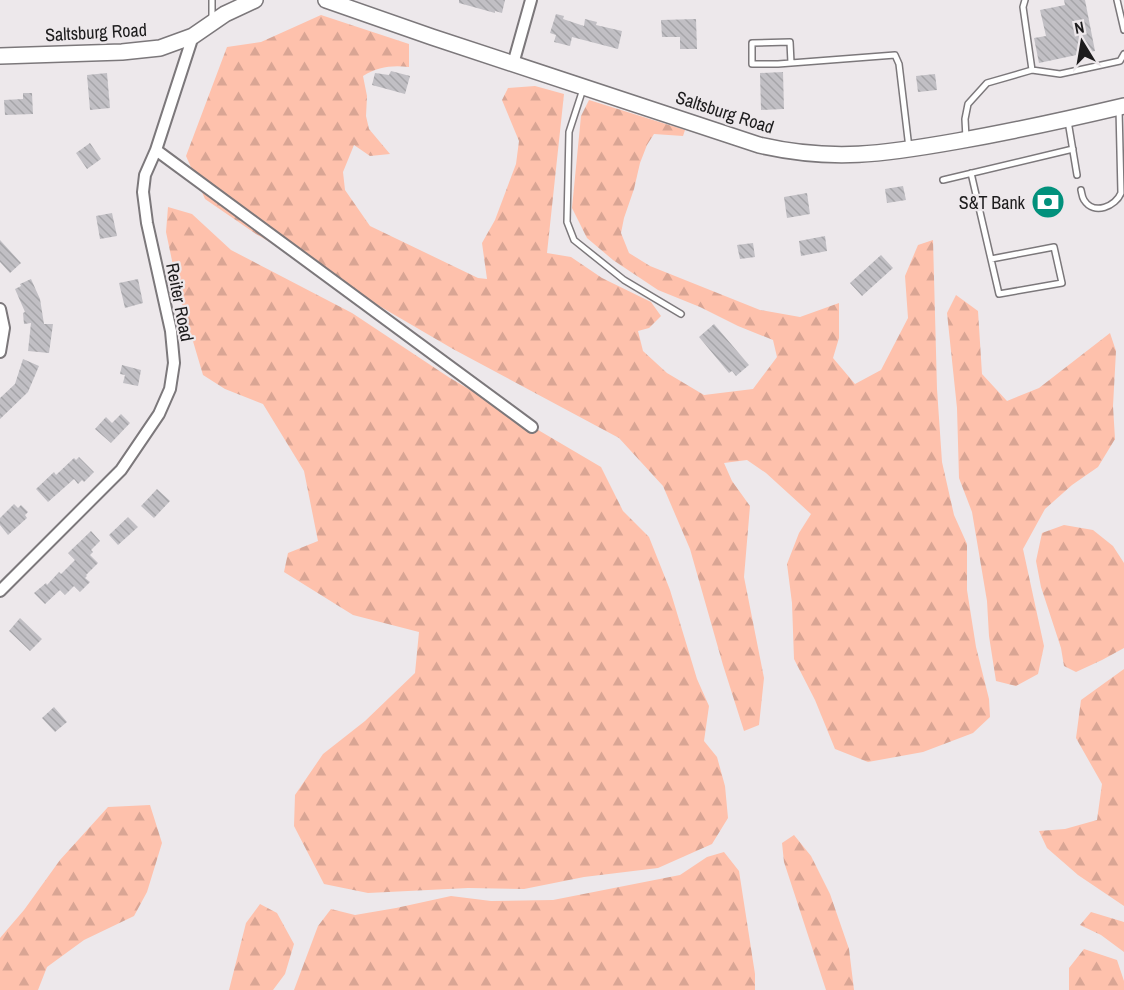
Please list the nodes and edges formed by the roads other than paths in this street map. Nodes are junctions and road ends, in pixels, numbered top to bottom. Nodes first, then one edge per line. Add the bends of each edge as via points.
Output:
1 (212, 0) edge
2 (255, 0) edge
3 (327, 0) edge
4 (531, 0) edge
5 (1025, 0) edge
6 (1117, 0) edge
7 (212, 23) junction
8 (1124, 30) edge
9 (193, 36) junction
10 (1124, 54) edge
11 (0, 56) edge
12 (791, 63) junction
13 (513, 64) junction
14 (1032, 70) junction
15 (583, 87) junction
16 (1121, 107) edge
17 (1067, 119) junction
18 (966, 140) junction
19 (1073, 149) junction
20 (156, 150) junction
21 (909, 150) junction
22 (971, 173) junction
23 (1077, 175) dead end
24 (943, 180) dead end
25 (1081, 190) dead end
26 (991, 259) junction
27 (0, 309) edge
28 (681, 314) dead end
29 (0, 352) edge
30 (532, 427) dead end
31 (0, 591) edge

1 - 7 lane
2 - 7 main road, Saltsburg Road
3 - 13 main road, Saltsburg Road
4 - 13 street
5 - 14 lane
6 - 8 lane
7 - 9 main road, Saltsburg Road
9 - 11 main road, Saltsburg Road via 139,51
9 - 20 street, Reiter Road
10 - 14 lane via 1120,61 1060,74
12 - 12 lane via 752,64 752,43 790,42
12 - 21 lane via 895,55
13 - 15 main road, Saltsburg Road
14 - 18 lane via 987,83 968,104
15 - 21 main road, Saltsburg Road via 788,152 853,155
15 - 28 lane via 569,132 570,231 574,240 624,280
16 - 17 main road, Saltsburg Road
16 - 25 lane via 1121,193 1114,204 1100,208 1084,201
17 - 18 main road, Saltsburg Road
17 - 19 lane
18 - 21 main road, Saltsburg Road
19 - 22 lane
19 - 23 lane
20 - 30 street
20 - 31 street, Reiter Road via 145,175 143,192 171,331 174,363 170,389 159,414 121,470
22 - 24 lane
22 - 26 lane
26 - 26 lane via 999,294 1062,283 1054,247
27 - 29 street via 4,328

